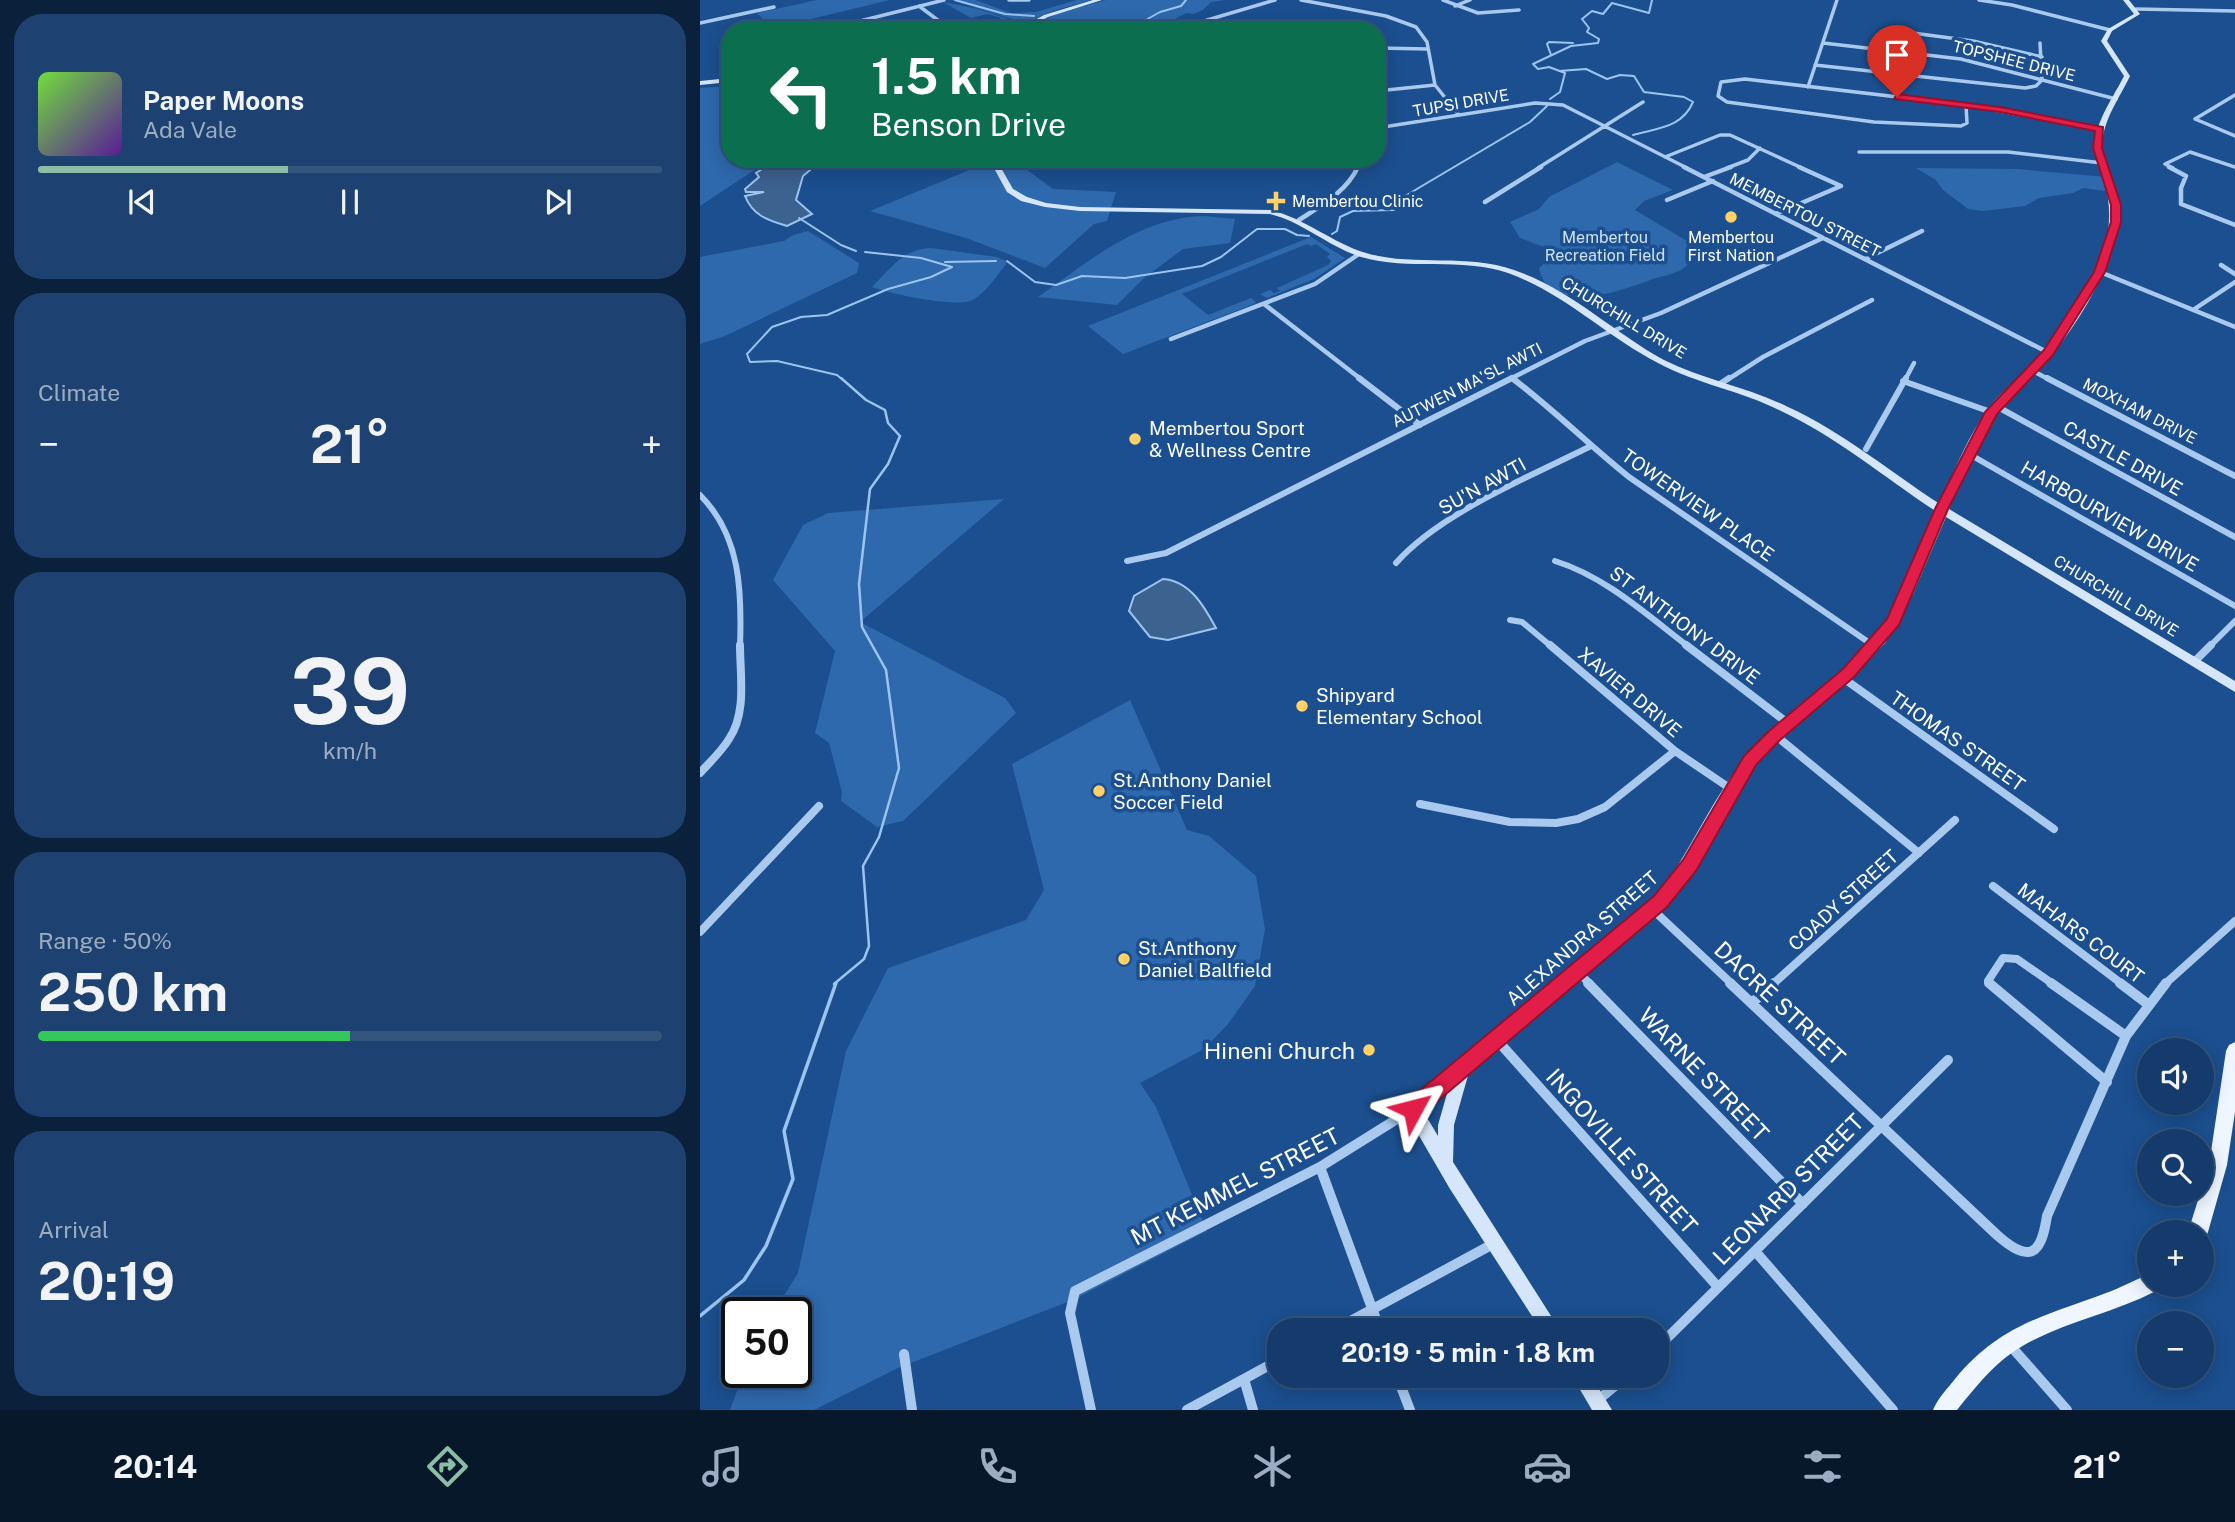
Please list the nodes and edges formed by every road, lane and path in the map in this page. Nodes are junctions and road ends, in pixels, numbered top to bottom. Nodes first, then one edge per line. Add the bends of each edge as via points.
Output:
1 (944, 0) edge
2 (1009, 0) edge
3 (1029, 0) edge
4 (1099, 0) edge
5 (1275, 0) edge
6 (1301, 0) edge
7 (1443, 0) edge
8 (1470, 0) edge
9 (1837, 0) edge
10 (1979, 0) edge
11 (2023, 0) edge
12 (2126, 0) edge
13 (919, 6) junction
14 (1454, 6) junction
15 (774, 7) dead end
16 (2022, 8) junction
17 (2136, 9) junction
18 (1519, 10) dead end
19 (2235, 11) edge
20 (858, 21) edge
21 (939, 21) edge
22 (1036, 21) edge
23 (1202, 21) edge
24 (700, 23) edge
25 (1890, 30) dead end
26 (2110, 30) junction
27 (1822, 43) junction
28 (2040, 43) dead end
29 (1386, 48) edge
30 (1428, 49) junction
31 (2042, 57) junction
32 (1815, 65) junction
33 (2042, 80) junction
34 (721, 81) edge
35 (700, 83) edge
36 (1435, 85) junction
37 (1808, 86) junction
38 (1386, 90) edge
39 (2235, 95) edge
40 (2116, 99) junction
41 (2225, 100) junction
42 (1549, 102) joint
43 (1643, 102) dead end
44 (2235, 103) edge
45 (1966, 105) junction
46 (1459, 116) junction
47 (1607, 126) junction
48 (1386, 127) edge
49 (2100, 129) junction
50 (2235, 136) edge
51 (1760, 148) junction
52 (1859, 152) dead end
53 (1665, 157) junction
54 (2102, 163) junction
55 (2235, 167) edge
56 (997, 168) edge
57 (1358, 168) edge
58 (1704, 177) junction
59 (1713, 181) junction
60 (1667, 200) dead end
61 (1485, 202) dead end
62 (1776, 214) junction
63 (1299, 220) junction
64 (2235, 225) edge
65 (1922, 230) dead end
66 (1823, 238) junction
67 (1359, 254) junction
68 (1865, 259) junction
69 (2221, 265) dead end
70 (2100, 272) junction
71 (2235, 274) edge
72 (2234, 284) edge
73 (1872, 300) dead end
74 (1264, 304) junction
75 (2193, 310) junction
76 (2235, 327) edge
77 (1613, 331) junction
78 (1171, 339) dead end
79 (2049, 353) junction
80 (1914, 363) dead end
81 (2032, 371) junction
82 (1512, 378) junction
83 (1903, 382) junction
84 (1720, 384) junction
85 (1994, 409) junction
86 (1420, 425) junction
87 (1591, 446) junction
88 (1867, 449) dead end
89 (1969, 454) junction
90 (2235, 476) edge
91 (700, 495) edge
92 (1942, 509) junction
93 (2235, 537) edge
94 (1127, 561) dead end
95 (1555, 562) dead end
96 (1396, 563) dead end
97 (2235, 606) edge
98 (1510, 620) dead end
99 (2235, 621) edge
100 (1874, 646) junction
101 (2195, 661) junction
102 (1843, 678) junction
103 (2235, 687) edge
104 (1790, 724) junction
105 (1774, 735) junction
106 (1675, 751) junction
107 (700, 773) edge
108 (1731, 789) junction
109 (1420, 804) dead end
110 (819, 806) dead end
111 (1955, 820) dead end
112 (2054, 829) dead end
113 (1919, 853) junction
114 (1993, 886) dead end
115 (1652, 909) junction
116 (2235, 921) edge
117 (700, 932) edge
118 (1578, 972) junction
119 (1752, 1003) junction
120 (2150, 1005) junction
121 (2126, 1036) junction
122 (1497, 1040) junction
123 (2235, 1051) edge
124 (1948, 1060) dead end
125 (1463, 1069) junction
126 (2107, 1082) junction
127 (1413, 1109) junction
128 (1881, 1126) junction
129 (1320, 1167) junction
130 (1447, 1167) junction
131 (1803, 1204) junction
132 (2202, 1220) edge
133 (1494, 1243) junction
134 (1755, 1251) junction
135 (1718, 1287) junction
136 (2137, 1289) edge
137 (1373, 1309) junction
138 (1356, 1318) edge
139 (1376, 1318) edge
140 (1543, 1318) edge
141 (1669, 1336) edge
142 (2009, 1343) junction
143 (904, 1354) dead end
144 (1267, 1367) edge
145 (1244, 1379) junction
146 (1402, 1388) edge
147 (1589, 1388) edge
148 (1616, 1388) edge
149 (1601, 1405) edge
150 (912, 1410) edge
151 (1091, 1410) edge
152 (1187, 1410) edge
153 (1253, 1410) edge
154 (1410, 1410) edge
155 (1893, 1410) edge
156 (1944, 1410) edge
157 (2067, 1410) edge

1 - 13 street
2 - 3 street
4 - 22 main road
5 - 23 street
6 - 30 street via 1392,17 1423,34
7 - 14 street
8 - 14 street
9 - 27 street
10 - 16 street
11 - 16 street
12 - 17 main road
13 - 20 street
13 - 21 street
14 - 18 street via 1487,14
15 - 24 street
16 - 26 street
17 - 19 street
17 - 26 main road via 2134,18
25 - 31 street via 1973,41
26 - 40 main road via 2106,45 2127,76
27 - 32 street
27 - 33 street, TOPSHEE DRIVE via 1961,59
28 - 31 street
29 - 30 street
30 - 36 street
31 - 33 street
32 - 33 street via 2025,88
32 - 37 street
33 - 40 street, TOPSHEE DRIVE
34 - 35 main road
36 - 38 street
36 - 46 street
37 - 45 street
37 - 45 street via 1743,79 1721,82 1718,97 1834,117 1961,126 1966,123
39 - 41 street
40 - 49 main road
41 - 44 street
41 - 50 street via 2195,119
42 - 46 street, TUPSI DRIVE
42 - 47 street, MEMBERTOU STREET
43 - 47 street
45 - 49 street
46 - 48 street, TUPSI DRIVE
47 - 53 street, MEMBERTOU STREET
47 - 61 street
49 - 54 main road, ALEXANDRA STREET
51 - 53 street via 1723,135
51 - 58 street via 1748,160
51 - 62 street via 1840,186
52 - 54 street via 2001,152
53 - 58 street, MEMBERTOU STREET
54 - 70 main road, ALEXANDRA STREET via 2116,205 2116,222
55 - 64 street via 2190,152 2166,163 2186,176 2179,197 2184,206
56 - 63 main road, CHURCHILL DRIVE via 1010,190 1045,205 1257,211
57 - 63 street via 1346,187
58 - 59 street, MEMBERTOU STREET
59 - 60 street
59 - 62 street, MEMBERTOU STREET
62 - 66 street, MEMBERTOU STREET
63 - 67 main road, CHURCHILL DRIVE
65 - 68 street
66 - 68 street, MEMBERTOU STREET
66 - 77 street, AUTWEN MA'SL AWTI
67 - 74 street via 1320,281
67 - 77 main road, CHURCHILL DRIVE via 1505,269 1535,282
68 - 79 street, MEMBERTOU STREET
69 - 71 street
70 - 75 street
70 - 79 main road, ALEXANDRA STREET
72 - 75 street
73 - 84 street
74 - 78 street
74 - 86 street
75 - 76 street
77 - 82 street, AUTWEN MA'SL AWTI
77 - 84 main road, CHURCHILL DRIVE via 1662,362
79 - 81 main road, ALEXANDRA STREET
80 - 83 street
81 - 85 main road, ALEXANDRA STREET
81 - 90 street, MOXHAM DRIVE
82 - 86 street, AUTWEN MA'SL AWTI
82 - 87 street, TOWERVIEW PLACE
83 - 85 street, CASTLE DRIVE
83 - 88 street
84 - 92 main road, CHURCHILL DRIVE via 1796,414
85 - 89 main road, ALEXANDRA STREET
85 - 93 street, CASTLE DRIVE
86 - 94 street, AUTWEN MA'SL AWTI via 1167,553
87 - 96 street, SU'N AWTI via 1417,540
87 - 100 street, TOWERVIEW PLACE via 1637,484
89 - 92 main road, ALEXANDRA STREET
89 - 97 street, HARBOURVIEW DRIVE
91 - 107 street via 721,520 734,555 740,597 740,701 729,738
92 - 100 main road, ALEXANDRA STREET via 1894,621
92 - 101 main road, CHURCHILL DRIVE
95 - 104 street, ST ANTHONY DRIVE via 1581,569 1621,595
98 - 106 street, XAVIER DRIVE via 1522,622
99 - 101 street
100 - 102 main road, ALEXANDRA STREET
101 - 103 main road, CHURCHILL DRIVE
102 - 104 main road, ALEXANDRA STREET
102 - 112 street, THOMAS STREET
104 - 105 main road, ALEXANDRA STREET
105 - 108 main road, ALEXANDRA STREET
105 - 113 street
106 - 108 street, XAVIER DRIVE
106 - 109 street via 1599,811 1581,817 1490,820
108 - 115 main road, ALEXANDRA STREET via 1689,865
110 - 117 street
111 - 113 street, COADY STREET
113 - 119 street, COADY STREET
114 - 120 street, MAHARS COURT
115 - 118 main road, ALEXANDRA STREET
115 - 119 street, DACRE STREET
116 - 120 street via 2185,964
118 - 122 main road, ALEXANDRA STREET
118 - 131 street, WARNE STREET
119 - 128 street, DACRE STREET
120 - 121 street
121 - 126 street
121 - 126 street via 2017,959 2003,958 1990,975 1991,987
122 - 125 main road, ALEXANDRA STREET
122 - 135 street, INGOVILLE STREET
123 - 132 main road via 2218,1165
124 - 128 street, LEONARD STREET
125 - 127 main road, ALEXANDRA STREET
125 - 130 main road via 1446,1125
126 - 128 street, DACRE STREET via 2047,1216 2042,1241 2028,1251 2008,1245
127 - 129 street, MT KEMMEL STREET
127 - 130 main road
128 - 131 street, LEONARD STREET
129 - 137 street
129 - 151 street, MT KEMMEL STREET via 1081,1286 1073,1295 1070,1313
130 - 133 main road
131 - 134 street, LEONARD STREET
133 - 137 street
133 - 140 main road
134 - 135 street, LEONARD STREET
134 - 155 street
135 - 141 street, LEONARD STREET
136 - 142 main road
137 - 138 street
137 - 139 street
142 - 156 main road via 1984,1362
142 - 157 street
143 - 150 street
144 - 145 street
145 - 152 street
145 - 153 street
146 - 154 street
147 - 149 main road
148 - 149 street

